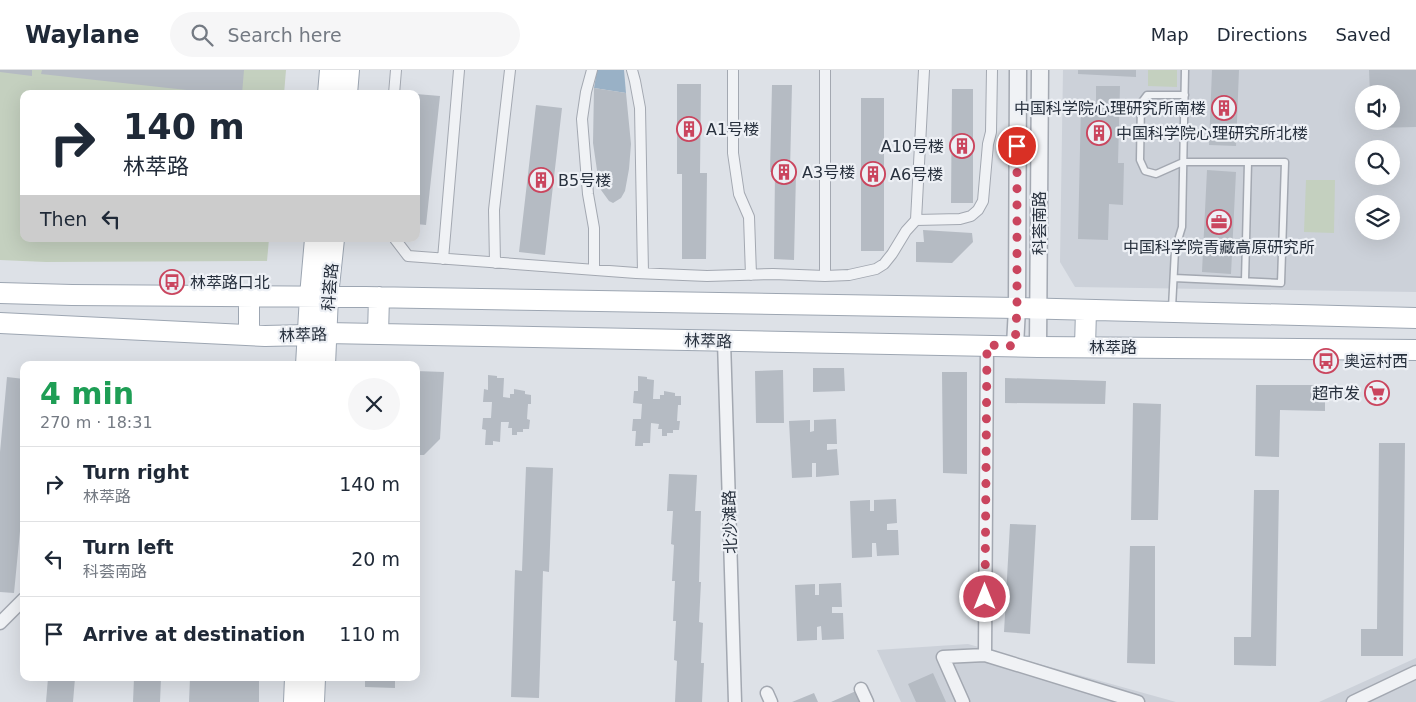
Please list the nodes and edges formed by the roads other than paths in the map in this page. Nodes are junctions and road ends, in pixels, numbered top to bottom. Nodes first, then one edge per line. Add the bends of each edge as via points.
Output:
1 (330, 70) edge
2 (350, 70) edge
3 (396, 70) edge
4 (459, 70) edge
5 (510, 70) edge
6 (592, 70) edge
7 (632, 70) edge
8 (733, 70) edge
9 (826, 70) edge
10 (924, 70) edge
11 (992, 70) edge
12 (1018, 70) edge
13 (1040, 70) edge
14 (1186, 70) edge
15 (328, 90) edge
16 (348, 90) edge
17 (394, 90) edge
18 (1185, 95) junction
19 (1183, 162) junction
20 (1248, 162) junction
21 (916, 220) junction
22 (315, 242) edge
23 (333, 242) edge
24 (397, 242) edge
25 (443, 259) junction
26 (495, 263) junction
27 (594, 270) junction
28 (643, 273) junction
29 (751, 275) junction
30 (825, 276) junction
31 (1174, 278) junction
32 (1245, 281) junction
33 (0, 293) edge
34 (249, 296) junction
35 (319, 296) junction
36 (379, 297) junction
37 (1017, 308) junction
38 (1039, 308) junction
39 (1086, 310) junction
40 (1172, 312) junction
41 (1416, 318) edge
42 (0, 323) edge
43 (317, 334) junction
44 (378, 334) junction
45 (248, 336) junction
46 (724, 341) junction
47 (987, 345) junction
48 (1015, 346) junction
49 (1038, 347) junction
50 (1085, 347) junction
51 (1416, 350) edge
52 (307, 361) edge
53 (324, 361) edge
54 (20, 602) edge
55 (0, 623) edge
56 (985, 655) junction
57 (1416, 672) edge
58 (295, 681) edge
59 (315, 681) edge
60 (861, 689) dead end
61 (294, 702) edge
62 (314, 702) edge
63 (735, 702) edge
64 (867, 702) edge
65 (963, 702) edge
66 (1138, 702) edge
67 (1353, 702) edge

1 - 15 main road
2 - 16 main road
3 - 17 street
4 - 25 street
5 - 26 street via 494,210
6 - 27 street via 582,119 594,228
7 - 28 street via 640,108
8 - 29 street via 733,153 739,194 749,217
9 - 30 street
10 - 21 street
11 - 21 street via 992,124 983,201 971,216
12 - 37 street, 科荟南路
13 - 38 street, 科荟南路
14 - 18 lane
18 - 19 lane
18 - 19 lane via 1146,95 1141,103 1140,160 1146,171 1156,174
19 - 20 lane
19 - 31 lane via 1182,226 1175,250
20 - 32 lane
20 - 32 lane via 1285,162 1281,282
21 - 30 street via 876,270
22 - 35 main road, 科荟路
23 - 35 main road, 科荟路
24 - 25 street via 408,256
25 - 26 street
26 - 27 street
27 - 28 street
28 - 29 street
29 - 30 street
31 - 32 lane
31 - 40 lane
33 - 34 main road
34 - 35 main road
34 - 45 main road
35 - 36 main road
35 - 43 main road, 科荟路
36 - 37 main road
36 - 44 main road
37 - 38 main road
37 - 48 street, 科荟南路
38 - 39 main road
38 - 49 street, 科荟南路
39 - 40 main road
39 - 50 main road
40 - 41 main road
42 - 45 main road, 林萃路
43 - 44 main road, 林萃路
43 - 45 main road, 林萃路
43 - 52 main road, 科荟路
43 - 53 main road, 科荟路
44 - 46 main road, 林萃路
46 - 47 main road, 林萃路
46 - 63 street, 北沙滩路
47 - 48 main road, 林萃路
47 - 56 street
48 - 49 main road, 林萃路
49 - 50 main road, 林萃路
50 - 51 main road, 林萃路
54 - 55 street
56 - 65 street via 943,657
56 - 66 street
57 - 67 street
58 - 61 main road
59 - 62 main road
60 - 64 street

